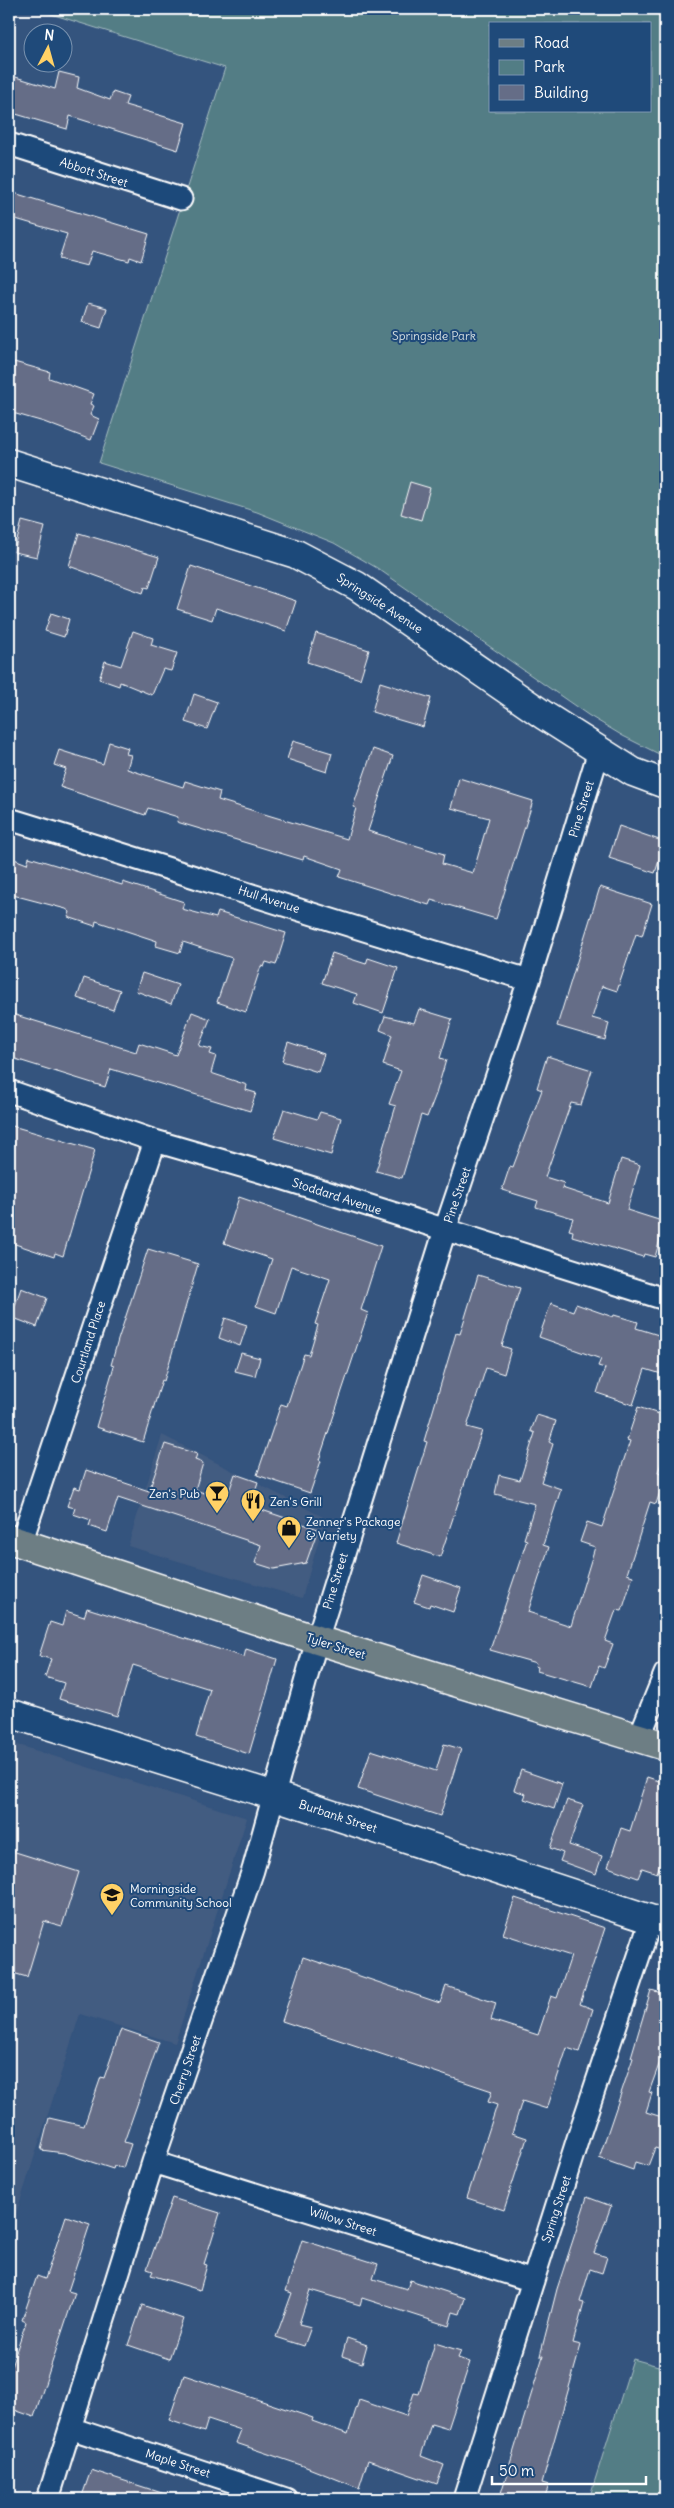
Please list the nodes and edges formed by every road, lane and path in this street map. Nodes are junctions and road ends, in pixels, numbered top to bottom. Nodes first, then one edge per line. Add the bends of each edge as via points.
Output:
1 (9, 144) edge
2 (181, 199) dead end
3 (9, 463) edge
4 (599, 751) junction
5 (665, 784) edge
6 (9, 819) edge
7 (529, 980) junction
8 (9, 1091) edge
9 (155, 1140) junction
10 (445, 1230) junction
11 (665, 1299) edge
12 (15, 1541) edge
13 (316, 1640) junction
14 (665, 1674) edge
15 (9, 1713) edge
16 (639, 1738) junction
17 (665, 1746) edge
18 (272, 1794) junction
19 (658, 1922) edge
20 (153, 2162) junction
21 (533, 2281) junction
22 (70, 2428) junction
23 (48, 2499) edge
24 (286, 2499) edge
25 (464, 2499) edge

1 - 2 street, Abbott Street
3 - 4 street, Springside Avenue via 296,554 357,586
4 - 5 street, Springside Avenue via 633,772
4 - 7 street, Pine Street
6 - 7 street, Hull Avenue
7 - 10 street, Pine Street
8 - 9 street, Stoddard Avenue
9 - 10 street, Stoddard Avenue
9 - 12 street, Courtland Place
10 - 11 street, Stoddard Avenue
10 - 13 street, Pine Street
12 - 13 main road, Tyler Street
13 - 16 main road, Tyler Street
13 - 18 street, Cherry Street
14 - 16 street
15 - 18 street, Burbank Street
16 - 17 main road, Tyler Street
18 - 19 street, Burbank Street
18 - 20 street, Cherry Street via 253,1870
19 - 21 street, Spring Street
20 - 21 street, Willow Street
20 - 22 street, Cherry Street
21 - 25 street, Spring Street
22 - 23 street, Cherry Street
22 - 24 street, Maple Street

